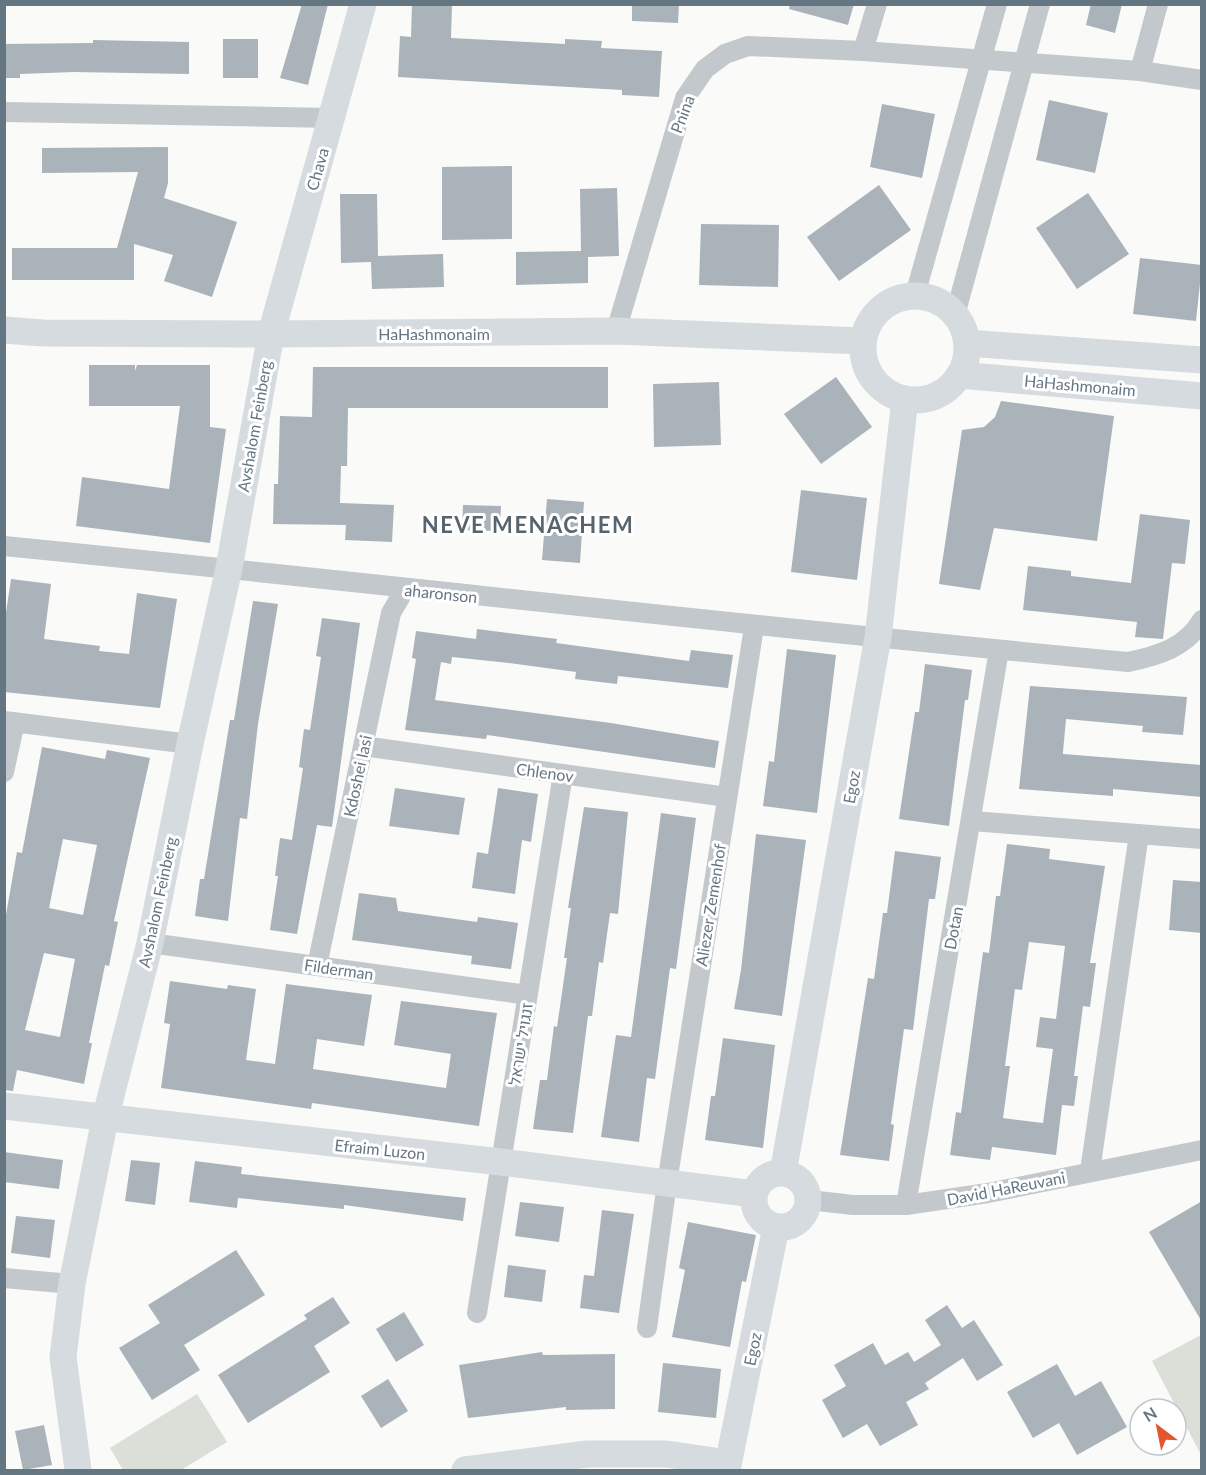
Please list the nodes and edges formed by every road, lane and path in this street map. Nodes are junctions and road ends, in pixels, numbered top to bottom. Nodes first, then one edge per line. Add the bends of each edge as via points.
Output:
1 (363, 4) edge
2 (877, 4) edge
3 (998, 4) edge
4 (1040, 4) edge
5 (1158, 4) edge
6 (863, 51) junction
7 (983, 61) junction
8 (1024, 64) junction
9 (1140, 71) junction
10 (1202, 80) edge
11 (4, 112) edge
12 (332, 118) junction
13 (915, 296) junction
14 (955, 315) junction
15 (4, 330) edge
16 (616, 331) junction
17 (271, 334) junction
18 (862, 341) junction
19 (967, 343) junction
20 (1202, 360) edge
21 (959, 375) junction
22 (1202, 396) edge
23 (905, 399) junction
24 (4, 546) edge
25 (230, 568) junction
26 (405, 589) junction
27 (1202, 620) edge
28 (754, 627) junction
29 (878, 637) junction
30 (999, 650) junction
31 (10, 722) edge
32 (190, 744) junction
33 (363, 746) junction
34 (4, 772) edge
35 (563, 774) junction
36 (727, 797) junction
37 (972, 821) junction
38 (1139, 834) junction
39 (1202, 839) edge
40 (150, 943) junction
41 (317, 966) junction
42 (528, 994) junction
43 (4, 1106) edge
44 (105, 1119) junction
45 (1202, 1150) edge
46 (501, 1162) junction
47 (1090, 1171) junction
48 (783, 1173) junction
49 (667, 1183) junction
50 (754, 1194) junction
51 (809, 1200) junction
52 (906, 1205) junction
53 (776, 1227) junction
54 (4, 1278) edge
55 (72, 1284) junction
56 (477, 1313) dead end
57 (647, 1328) dead end
58 (728, 1467) edge
59 (78, 1470) edge
60 (465, 1470) edge

1 - 12 street, Chava
2 - 6 street
3 - 7 street
4 - 8 street
5 - 9 street
6 - 7 street, Pnina
6 - 16 street, Pnina via 748,46 725,54 705,69 685,98
7 - 8 street, Pnina
7 - 13 street
8 - 9 street, Pnina
8 - 14 street
9 - 10 street, Pnina
11 - 12 street
12 - 17 street, Chava
13 - 14 street via 930,298
13 - 18 street via 886,304 867,327
14 - 19 street
15 - 17 street, HaHashmonaim
16 - 17 street, HaHashmonaim
16 - 18 street, HaHashmonaim
17 - 25 street, Avshalom Feinberg
18 - 23 street via 872,379
19 - 20 street, HaHashmonaim
19 - 21 street
21 - 22 street, HaHashmonaim
21 - 23 street via 936,395
23 - 29 street, Egoz
24 - 25 street, aharonson
25 - 26 street, aharonson
25 - 32 street, Avshalom Feinberg
26 - 28 street, aharonson
26 - 33 street, Kdoshei Iasi via 391,613
27 - 30 street, aharonson via 1179,645 1156,656 1128,662
28 - 29 street, aharonson
28 - 36 street, Aliezer Zemenhof
29 - 30 street, aharonson
29 - 48 street, Egoz
30 - 37 street, Dotan
31 - 32 street
31 - 34 street
32 - 40 street, Avshalom Feinberg
33 - 35 street, Chlenov
33 - 41 street, Kdoshei Iasi
35 - 36 street, Chlenov
35 - 42 street, זנגויל ישראל
36 - 49 street, Aliezer Zemenhof
37 - 38 street
37 - 52 street, Dotan
38 - 39 street
38 - 47 street
40 - 41 street, Filderman
40 - 44 street, Avshalom Feinberg
41 - 42 street, Filderman
42 - 46 street, זנגויל ישראל
43 - 44 street, Efraim Luzon
44 - 46 street, Efraim Luzon
44 - 55 street, Avshalom Feinberg
45 - 47 street, David HaReuvani
46 - 49 street, Efraim Luzon
46 - 56 street, זנגויל ישראל
47 - 52 street, David HaReuvani via 987,1194
48 - 50 street via 765,1178
48 - 51 street via 804,1185
49 - 50 street, Efraim Luzon
49 - 57 street, Aliezer Zemenhof
50 - 53 street via 757,1213
51 - 52 street, David HaReuvani
51 - 53 street via 799,1221
53 - 58 street, Egoz
54 - 55 street
55 - 59 street, Avshalom Feinberg via 63,1358
58 - 60 street via 667,1454 586,1454

